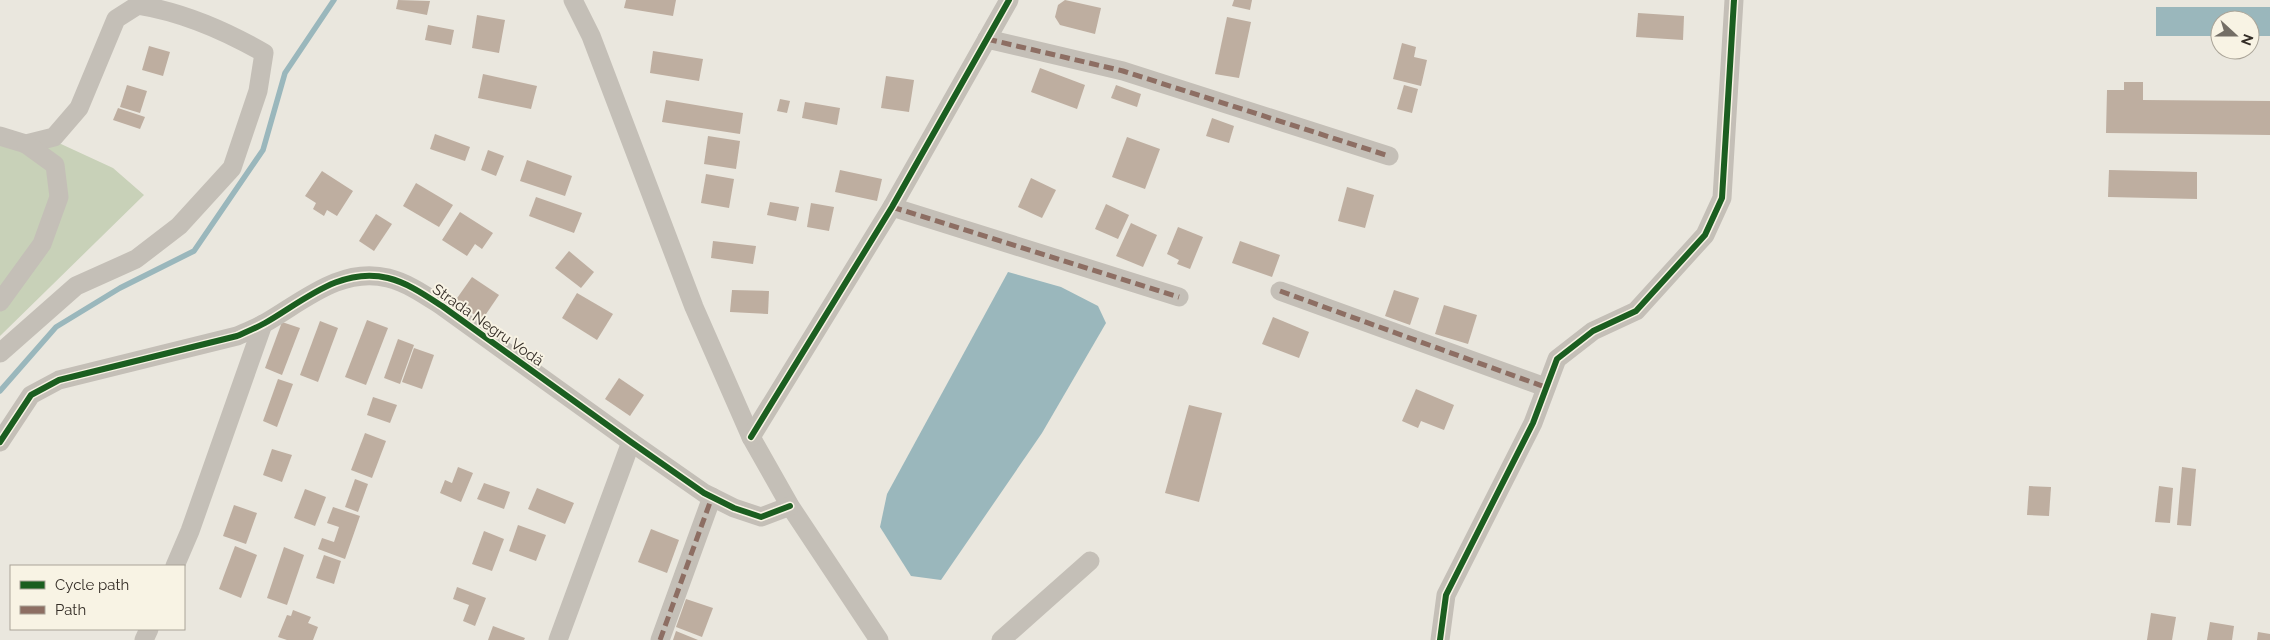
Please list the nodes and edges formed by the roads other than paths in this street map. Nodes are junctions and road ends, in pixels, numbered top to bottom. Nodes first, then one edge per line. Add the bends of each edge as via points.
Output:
1 (573, 0) edge
2 (1009, 0) edge
3 (1734, 0) edge
4 (987, 38) junction
5 (0, 136) edge
6 (26, 144) junction
7 (1389, 156) dead end
8 (892, 207) junction
9 (1280, 291) dead end
10 (1179, 297) dead end
11 (0, 302) edge
12 (263, 324) junction
13 (0, 353) edge
14 (1545, 387) junction
15 (751, 437) junction
16 (0, 442) edge
17 (631, 442) junction
18 (712, 497) junction
19 (790, 506) junction
20 (1090, 561) dead end
21 (175, 565) edge
22 (558, 640) edge
23 (660, 640) edge
24 (879, 640) edge
25 (1001, 640) edge
26 (1440, 640) edge

1 - 15 street via 590,36 694,307
2 - 4 street
3 - 14 street via 1722,198 1704,235 1636,311 1593,331 1557,359
4 - 7 street via 1123,71
4 - 8 street
5 - 6 street
6 - 11 street via 56,165 59,197 42,244
6 - 13 street via 54,137 79,108 116,19 138,5 166,9 243,40 264,53 258,91 232,168 179,226 136,259 76,286
8 - 10 street
8 - 15 street
9 - 14 street
12 - 16 street, Strada Negru Vodă via 236,336 59,380 31,395
12 - 17 street, Strada Negru Vodă via 319,289 343,279 387,277 412,287 442,306
12 - 21 street
14 - 26 street via 1529,432 1446,595
15 - 19 street
17 - 18 street, Strada Negru Vodă
17 - 22 street
18 - 19 street, Strada Negru Vodă via 761,517
18 - 23 street
19 - 24 street
20 - 25 street

